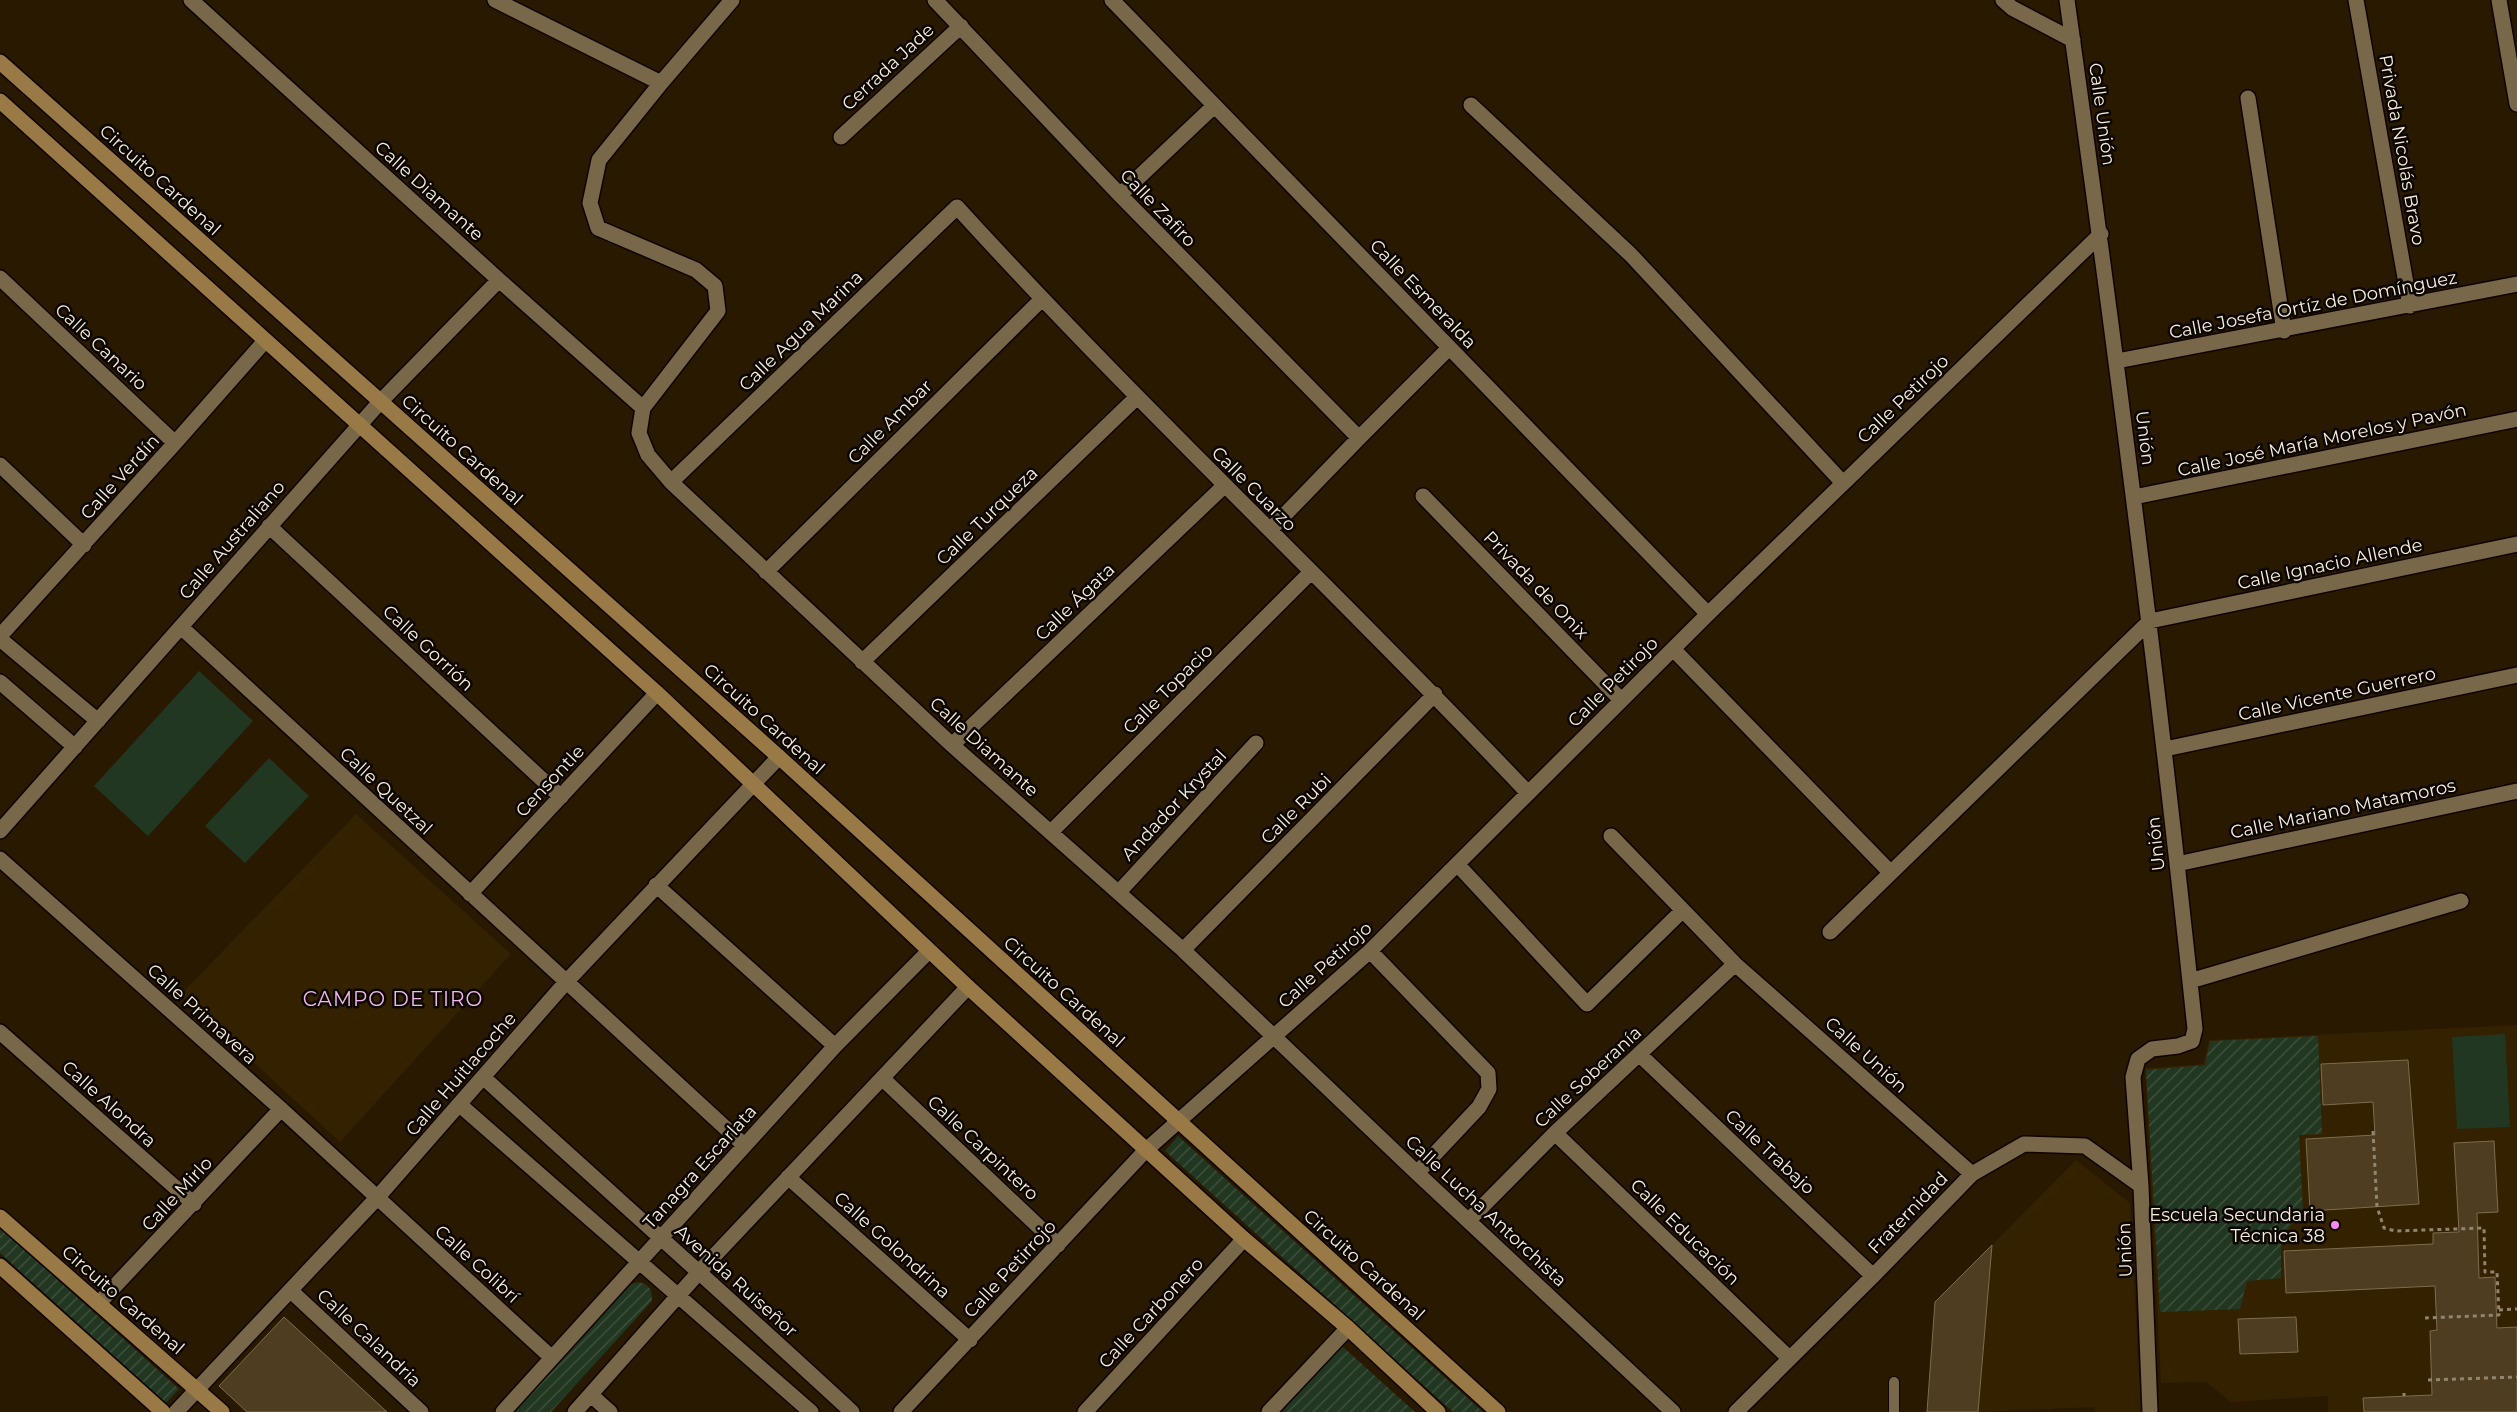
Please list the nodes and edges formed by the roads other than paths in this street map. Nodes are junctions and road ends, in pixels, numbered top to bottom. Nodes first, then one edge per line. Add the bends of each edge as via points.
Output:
1 (192, 0) edge
2 (495, 0) edge
3 (732, 0) edge
4 (935, 0) edge
5 (1112, 0) edge
6 (2003, 0) edge
7 (2067, 0) edge
8 (2356, 0) edge
9 (2499, 0) edge
10 (960, 26) junction
11 (2073, 40) junction
12 (0, 62) edge
13 (660, 83) junction
14 (2248, 98) dead end
15 (0, 101) edge
16 (2517, 104) edge
17 (1471, 105) dead end
18 (1214, 106) junction
19 (841, 137) dead end
20 (1120, 195) junction
21 (956, 207) joint
22 (2101, 234) junction
23 (0, 278) edge
24 (499, 280) junction
25 (2517, 284) edge
26 (1041, 300) junction
27 (2410, 306) junction
28 (2284, 331) junction
29 (265, 341) junction
30 (1449, 348) junction
31 (2116, 361) junction
32 (1137, 397) junction
33 (380, 402) junction
34 (643, 408) junction
35 (2517, 419) edge
36 (359, 425) junction
37 (1359, 438) junction
38 (176, 443) junction
39 (0, 465) edge
40 (671, 482) junction
41 (1843, 483) junction
42 (1224, 486) junction
43 (1423, 496) dead end
44 (2134, 497) junction
45 (269, 526) junction
46 (1270, 530) junction
47 (84, 544) junction
48 (2517, 544) edge
49 (766, 572) junction
50 (1310, 573) junction
51 (1708, 614) junction
52 (2150, 621) junction
53 (181, 627) junction
54 (0, 638) edge
55 (1673, 650) junction
56 (862, 662) junction
57 (2517, 675) edge
58 (0, 682) edge
59 (657, 693) junction
60 (1435, 694) junction
61 (1621, 700) junction
62 (98, 721) junction
63 (1256, 743) dead end
64 (952, 745) junction
65 (75, 747) junction
66 (2165, 749) junction
67 (779, 757) junction
68 (754, 784) junction
69 (2517, 791) edge
70 (1528, 793) junction
71 (562, 797) junction
72 (0, 831) edge
73 (1051, 832) junction
74 (1611, 836) dead end
75 (0, 859) edge
76 (1457, 864) junction
77 (2177, 864) junction
78 (1890, 872) junction
79 (656, 885) junction
80 (1119, 892) junction
81 (470, 894) junction
82 (2461, 901) dead end
83 (1682, 911) junction
84 (1830, 932) dead end
85 (1183, 950) junction
86 (929, 951) junction
87 (1370, 951) junction
88 (1735, 964) junction
89 (567, 980) junction
90 (2190, 981) junction
91 (968, 987) junction
92 (0, 1032) edge
93 (1274, 1036) junction
94 (835, 1046) junction
95 (1640, 1055) junction
96 (484, 1077) junction
97 (882, 1078) junction
98 (460, 1105) junction
99 (281, 1109) junction
100 (1178, 1120) junction
101 (1555, 1133) junction
102 (744, 1145) junction
103 (1146, 1150) junction
104 (1417, 1173) junction
105 (1972, 1174) junction
106 (788, 1177) junction
107 (2141, 1186) junction
108 (376, 1198) junction
109 (194, 1204) junction
110 (0, 1217) edge
111 (1469, 1220) junction
112 (660, 1239) junction
113 (1244, 1239) junction
114 (1058, 1245) junction
115 (640, 1262) junction
116 (0, 1266) edge
117 (700, 1271) junction
118 (1874, 1276) junction
119 (291, 1291) junction
120 (679, 1296) junction
121 (99, 1303) junction
122 (1348, 1328) junction
123 (970, 1340) junction
124 (552, 1358) junction
125 (1789, 1358) junction
126 (1894, 1382) dead end
127 (197, 1389) junction
128 (591, 1395) junction
129 (163, 1412) edge
130 (176, 1412) edge
131 (222, 1412) edge
132 (421, 1412) edge
133 (503, 1412) edge
134 (576, 1412) edge
135 (610, 1412) edge
136 (811, 1412) edge
137 (852, 1412) edge
138 (901, 1412) edge
139 (1085, 1412) edge
140 (1269, 1412) edge
141 (1438, 1412) edge
142 (1498, 1412) edge
143 (1673, 1412) edge
144 (1736, 1412) edge
145 (1894, 1412) edge
146 (2150, 1412) edge

1 - 24 street, Calle Diamante
2 - 13 street
3 - 13 street
4 - 10 street, Calle Zafiro
5 - 18 street, Calle Esmeralda
6 - 11 street
7 - 11 street, Calle Unión
8 - 27 street, Privada Nicolás Bravo
9 - 16 street
10 - 19 street, Cerrada Jade
10 - 20 street, Calle Zafiro
11 - 22 street, Calle Unión
12 - 33 street, Circuito Cardenal
13 - 34 street via 599,160 590,203 598,228 696,270 715,286 718,311
14 - 28 street
15 - 29 street
17 - 41 street via 1631,255
18 - 20 street
18 - 30 street, Calle Esmeralda
20 - 37 street, Calle Zafiro
21 - 26 street, Calle Cuarzo
21 - 40 street, Calle Agua Marina
22 - 31 street, Unión
22 - 41 street, Calle Petirojo
23 - 38 street, Calle Canario
24 - 33 street, Calle Australiano
24 - 34 street, Calle Diamante
25 - 27 street, Calle Josefa Ortíz de Domínguez
26 - 32 street, Calle Cuarzo
26 - 49 street, Calle Ambar
27 - 28 street, Calle Josefa Ortíz de Domínguez
28 - 31 street, Calle Josefa Ortíz de Domínguez
29 - 36 street
29 - 38 street, Calle Verdín
30 - 37 street
30 - 51 street, Calle Esmeralda
31 - 44 street, Unión
32 - 42 street, Calle Cuarzo
32 - 56 street, Calle Turqueza
33 - 36 street, Calle Australiano
33 - 67 street, Circuito Cardenal
34 - 40 street, Calle Diamante via 639,433 648,454
35 - 44 street, Calle José María Morelos y Pavón
36 - 45 street, Calle Australiano
36 - 59 street
37 - 46 street
38 - 47 street, Calle Verdín
39 - 47 street
40 - 49 street, Calle Diamante
41 - 51 street, Calle Petirojo
42 - 46 street, Calle Cuarzo
42 - 64 street, Calle Ágata
43 - 61 street, Privada de Onix
44 - 52 street, Unión
45 - 53 street, Calle Australiano
45 - 71 street, Calle Gorrión
46 - 50 street, Calle Cuarzo
47 - 54 street, Calle Verdín
48 - 52 street, Calle Ignacio Allende
49 - 56 street, Calle Diamante
50 - 60 street, Calle Cuarzo
50 - 73 street, Calle Topacio
51 - 55 street, Calle Petirojo
52 - 66 street, Unión
52 - 78 street
53 - 62 street, Calle Australiano
53 - 81 street, Calle Quetzal
54 - 62 street
55 - 61 street, Calle Petirojo
55 - 78 street
56 - 64 street, Calle Diamante
57 - 66 street, Calle Vicente Guerrero
58 - 65 street
59 - 68 street
59 - 71 street, Censontle
60 - 70 street, Calle Cuarzo
60 - 85 street, Calle Rubi
61 - 70 street, Calle Petirojo
62 - 65 street, Calle Australiano
63 - 80 street, Andador Krystal
64 - 73 street, Calle Diamante
65 - 72 street, Calle Australiano
66 - 77 street, Unión
67 - 68 street, Calle Huitlacoche
67 - 100 street, Circuito Cardenal
68 - 79 street, Calle Huitlacoche
68 - 86 street
69 - 77 street, Calle Mariano Matamoros
70 - 76 street, Calle Petirojo
71 - 81 street, Censontle
73 - 80 street, Calle Diamante
74 - 83 street, Calle Unión
75 - 99 street, Calle Primavera
76 - 83 street via 1587,1004
76 - 87 street, Calle Petirojo
77 - 90 street, Unión
78 - 84 street
79 - 89 street, Calle Huitlacoche
79 - 94 street
80 - 85 street, Calle Diamante
81 - 89 street, Calle Quetzal
82 - 90 street
83 - 88 street, Calle Unión
85 - 93 street, Calle Diamante
86 - 91 street
86 - 94 street, Tanagra Escarlata
87 - 93 street, Calle Petirojo
87 - 104 street via 1488,1073 1489,1089 1480,1107
88 - 95 street, Calle Soberanía
88 - 105 street, Calle Unión
89 - 96 street, Calle Huitlacoche
89 - 102 street
90 - 107 street, Unión via 2195,1030 2192,1041 2152,1049 2138,1058 2133,1077
91 - 97 street
91 - 103 street
92 - 109 street, Calle Alondra
93 - 100 street, Calle Petirojo
93 - 104 street, Calle Lucha Antorchista
94 - 102 street, Tanagra Escarlata
95 - 101 street, Calle Soberanía
95 - 118 street, Calle Trabajo
96 - 98 street, Calle Huitlacoche
96 - 112 street, Avenida Ruiseñor
97 - 106 street
97 - 114 street, Calle Carpintero
98 - 108 street, Calle Huitlacoche
98 - 115 street
99 - 108 street, Calle Primavera
99 - 109 street, Calle Mirlo
100 - 103 street, Calle Petirojo
100 - 142 street, Circuito Cardenal
101 - 111 street, Calle Soberanía
101 - 125 street, Calle Educación
102 - 112 street, Tanagra Escarlata
103 - 113 street
103 - 114 street, Calle Petirrojo
104 - 111 street, Calle Lucha Antorchista
105 - 107 street, Fraternidad via 2024,1144 2085,1146
105 - 118 street, Fraternidad
106 - 117 street
106 - 123 street, Calle Golondrina
107 - 146 street, Unión
108 - 119 street, Calle Huitlacoche
108 - 124 street, Calle Colibrí
109 - 121 street, Calle Mirlo
110 - 121 street, Circuito Cardenal
111 - 143 street, Calle Lucha Antorchista
112 - 115 street, Tanagra Escarlata
112 - 117 street, Avenida Ruiseñor
113 - 122 street
113 - 139 street, Calle Carbonero
114 - 123 street, Calle Petirrojo
115 - 120 street
115 - 124 street, Tanagra Escarlata
116 - 129 street
117 - 120 street
117 - 137 street, Avenida Ruiseñor
118 - 125 street, Fraternidad
119 - 127 street, Calle Huitlacoche
119 - 132 street, Calle Calandria
120 - 128 street
120 - 136 street
121 - 127 street, Circuito Cardenal
122 - 140 street
122 - 141 street
123 - 138 street, Calle Petirrojo
124 - 133 street, Tanagra Escarlata
125 - 144 street, Fraternidad
126 - 145 lane
127 - 130 street, Calle Huitlacoche
127 - 131 street, Circuito Cardenal
128 - 134 street
128 - 135 street

